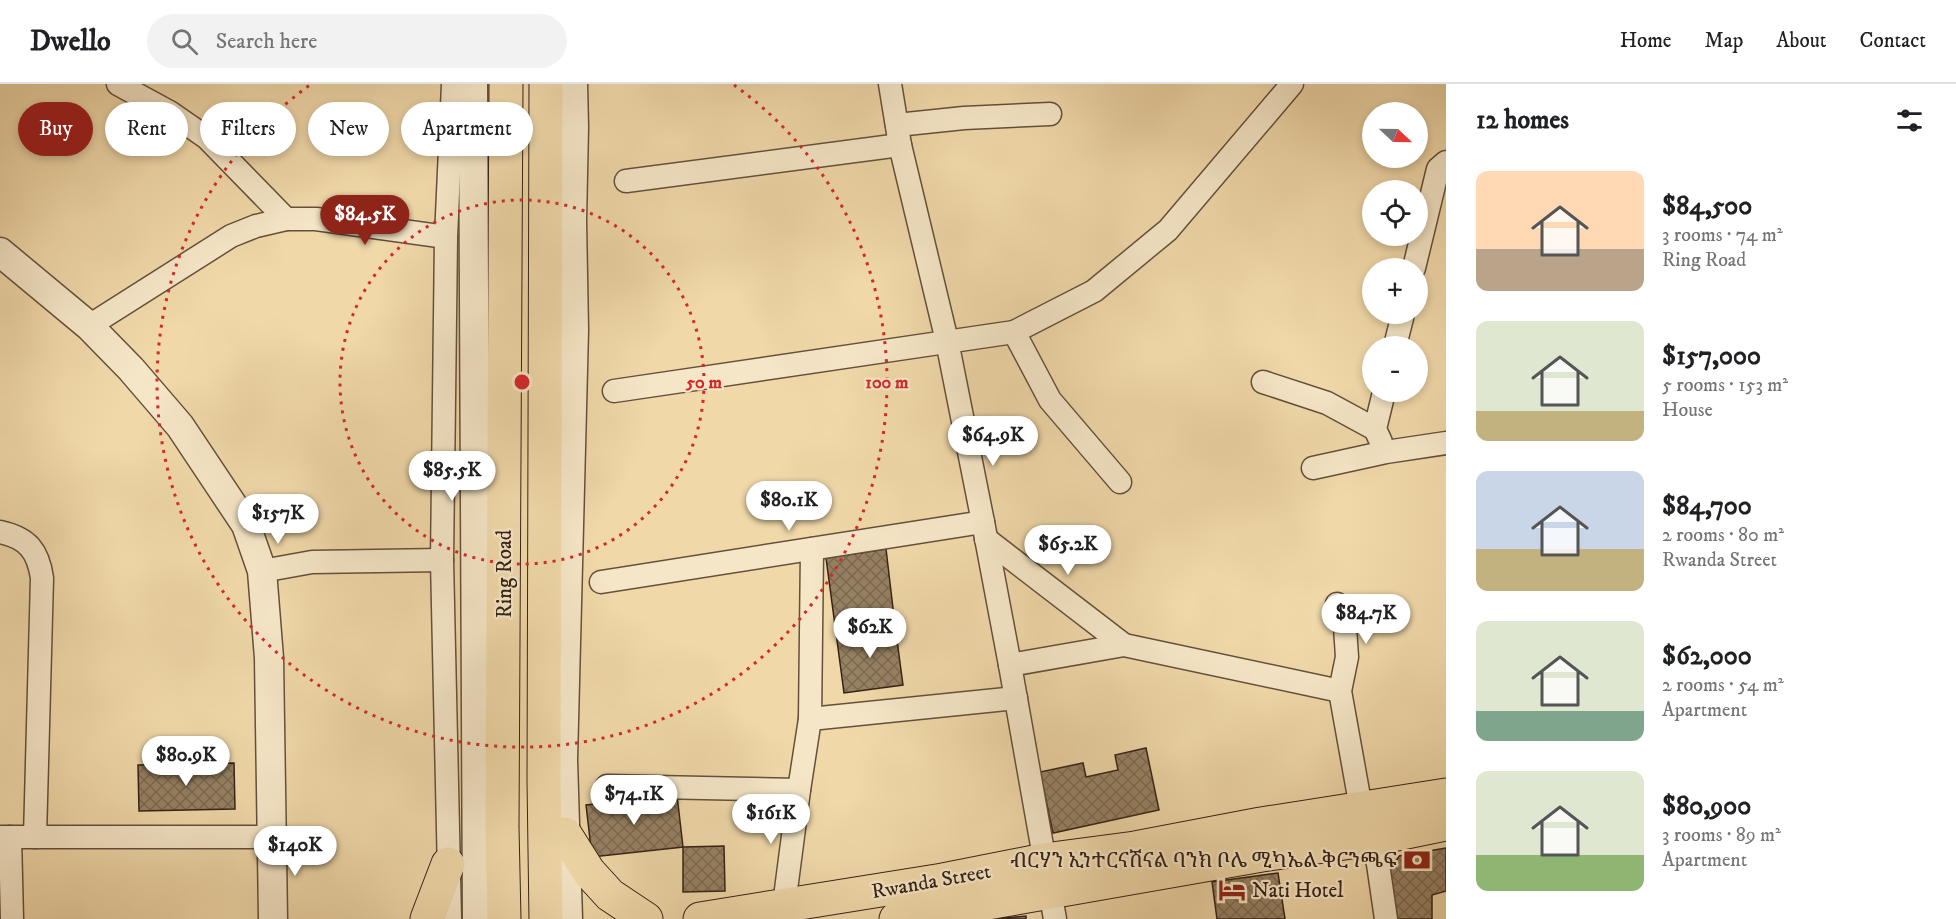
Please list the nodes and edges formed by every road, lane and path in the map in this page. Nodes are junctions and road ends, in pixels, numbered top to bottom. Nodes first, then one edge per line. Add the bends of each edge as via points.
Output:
1 (118, 84) edge
2 (453, 84) edge
3 (473, 84) edge
4 (506, 84) edge
5 (546, 84) edge
6 (573, 84) edge
7 (890, 84) edge
8 (1292, 84) edge
9 (1050, 114) dead end
10 (899, 135) junction
11 (1446, 162) edge
12 (626, 181) dead end
13 (286, 219) junction
14 (446, 237) junction
15 (0, 252) edge
16 (1416, 258) edge
17 (89, 326) junction
18 (1014, 332) junction
19 (947, 341) junction
20 (1263, 382) dead end
21 (614, 391) dead end
22 (1382, 402) edge
23 (1375, 429) junction
24 (1446, 443) edge
25 (1386, 452) junction
26 (1313, 468) dead end
27 (1120, 482) dead end
28 (985, 530) junction
29 (0, 532) edge
30 (812, 549) junction
31 (442, 560) junction
32 (262, 571) junction
33 (601, 582) dead end
34 (1337, 604) dead end
35 (1124, 645) junction
36 (1010, 665) junction
37 (1340, 691) junction
38 (1016, 698) junction
39 (810, 719) junction
40 (607, 786) dead end
41 (799, 790) junction
42 (1446, 795) edge
43 (1361, 808) junction
44 (1446, 824) edge
45 (565, 834) junction
46 (5, 837) edge
47 (35, 837) junction
48 (270, 837) junction
49 (1372, 839) junction
50 (1044, 860) junction
51 (448, 864) junction
52 (784, 905) junction
53 (1053, 905) edge
54 (12, 919) edge
55 (273, 919) edge
56 (426, 919) edge
57 (450, 919) edge
58 (477, 919) edge
59 (504, 919) edge
60 (546, 919) edge
61 (568, 919) edge
62 (646, 919) edge
63 (700, 919) edge
64 (896, 919) edge
65 (1386, 919) edge

1 - 13 street via 171,112 207,138
2 - 14 street
3 - 58 street
4 - 59 main road, Ring Road
5 - 60 main road, Ring Road
6 - 45 street via 574,330 563,760
7 - 10 street
8 - 18 street via 1168,231 1094,291
9 - 10 street via 964,118
10 - 12 street
10 - 19 street
11 - 16 street via 1438,169
13 - 14 street via 316,219
13 - 17 street via 231,236
14 - 31 street
15 - 17 street
17 - 32 street via 180,426 246,525
18 - 19 street
18 - 27 street via 1050,400
19 - 21 street
19 - 28 street
20 - 23 street via 1327,403
22 - 23 street
23 - 25 street
24 - 25 street
25 - 26 street
28 - 30 street
28 - 35 street
28 - 36 street
29 - 47 street via 29,545 39,559 42,578
30 - 33 street
30 - 39 street
31 - 32 street via 312,562
31 - 51 street
32 - 48 street via 269,658
34 - 37 street via 1345,627 1347,657
35 - 36 street
35 - 37 street
36 - 38 street
37 - 43 street
38 - 39 street
38 - 50 street
39 - 41 street
40 - 41 street
41 - 52 street
42 - 43 main road, Rwanda Street
43 - 50 main road, Rwanda Street
44 - 49 main road, Rwanda Street
45 - 61 street
45 - 62 main road via 589,872 610,895
46 - 47 street
46 - 54 street
47 - 48 street
48 - 55 street
49 - 53 main road, Rwanda Street via 1262,855
49 - 65 street
50 - 52 main road, Rwanda Street
50 - 53 street
51 - 56 main road
51 - 57 street
52 - 63 main road, Rwanda Street
53 - 64 main road, Rwanda Street

